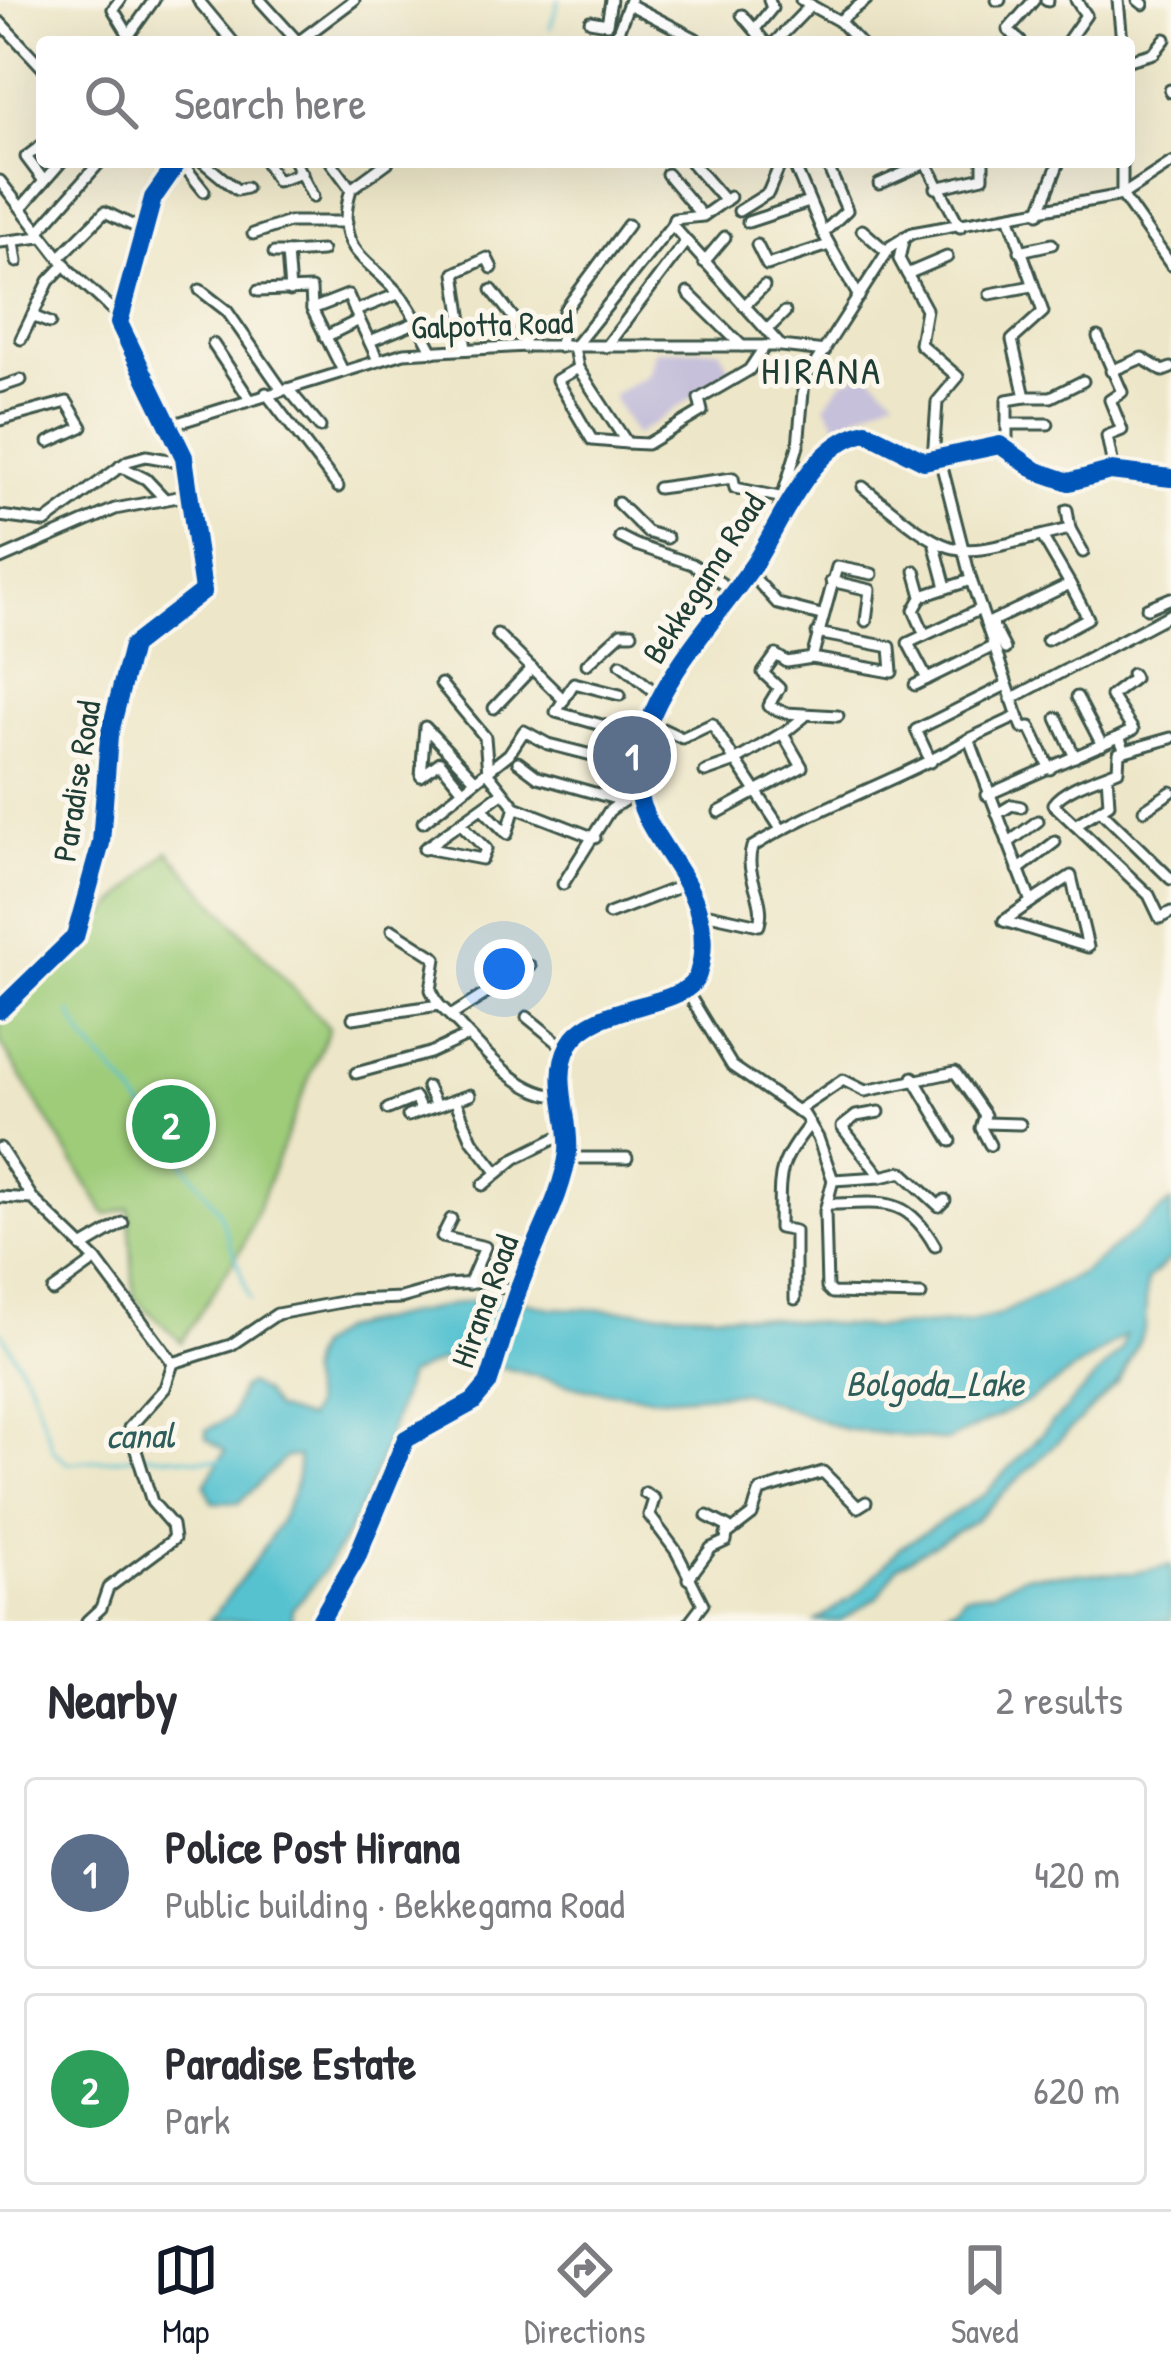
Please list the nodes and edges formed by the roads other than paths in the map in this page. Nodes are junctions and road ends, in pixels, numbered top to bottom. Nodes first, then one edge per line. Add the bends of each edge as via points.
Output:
1 (120, 0) edge
2 (154, 0) edge
3 (198, 0) edge
4 (260, 0) edge
5 (354, 0) edge
6 (611, 0) edge
7 (769, 0) edge
8 (866, 0) edge
9 (1034, 0) edge
10 (1076, 0) edge
11 (1118, 0) edge
12 (630, 2) edge
13 (806, 3) edge
14 (742, 15) dead end
15 (590, 21) dead end
16 (0, 22) edge
17 (839, 22) junction
18 (755, 29) junction
19 (319, 31) junction
20 (128, 36) edge
21 (132, 36) edge
22 (228, 36) edge
23 (293, 36) edge
24 (309, 36) edge
25 (323, 36) edge
26 (616, 36) edge
27 (691, 36) edge
28 (760, 36) edge
29 (780, 36) edge
30 (853, 36) edge
31 (1014, 36) edge
32 (1071, 36) edge
33 (1121, 36) edge
34 (1165, 39) dead end
35 (1154, 53) junction
36 (1135, 59) edge
37 (36, 61) edge
38 (1164, 63) dead end
39 (36, 150) edge
40 (1168, 166) edge
41 (56, 168) edge
42 (95, 168) edge
43 (176, 168) edge
44 (185, 168) edge
45 (210, 168) edge
46 (270, 168) edge
47 (299, 168) edge
48 (336, 168) edge
49 (377, 168) edge
50 (697, 168) edge
51 (779, 168) edge
52 (796, 168) edge
53 (829, 168) edge
54 (913, 168) edge
55 (928, 168) edge
56 (983, 168) edge
57 (1057, 168) edge
58 (1122, 168) edge
59 (302, 173) junction
60 (667, 174) dead end
61 (1171, 180) edge
62 (44, 181) junction
63 (0, 182) edge
64 (879, 184) dead end
65 (246, 188) dead end
66 (935, 188) junction
67 (351, 189) junction
68 (204, 191) dead end
69 (1122, 195) junction
70 (313, 197) dead end
71 (809, 202) junction
72 (21, 208) junction
73 (739, 211) dead end
74 (699, 212) junction
75 (1039, 213) junction
76 (1010, 218) junction
77 (347, 222) junction
78 (748, 222) dead end
79 (628, 225) dead end
80 (672, 226) junction
81 (960, 227) junction
82 (862, 230) dead end
83 (146, 232) junction
84 (823, 233) junction
85 (40, 234) junction
86 (253, 234) dead end
87 (724, 237) dead end
88 (904, 237) junction
89 (686, 241) junction
90 (0, 242) edge
91 (14, 242) junction
92 (1052, 244) dead end
93 (758, 245) dead end
94 (829, 245) junction
95 (322, 250) dead end
96 (886, 251) junction
97 (1020, 251) junction
98 (274, 253) dead end
99 (287, 253) junction
100 (947, 256) dead end
101 (63, 261) junction
102 (17, 262) dead end
103 (704, 262) junction
104 (1171, 265) edge
105 (492, 268) dead end
106 (907, 274) junction
107 (764, 286) dead end
108 (1032, 286) junction
109 (200, 290) dead end
110 (492, 290) dead end
111 (258, 291) dead end
112 (290, 291) junction
113 (688, 293) dead end
114 (399, 294) junction
115 (990, 294) dead end
116 (859, 297) junction
117 (745, 306) junction
118 (312, 309) junction
119 (785, 312) dead end
120 (32, 316) junction
121 (119, 316) junction
122 (357, 316) junction
123 (417, 322) junction
124 (50, 323) dead end
125 (767, 330) junction
126 (325, 337) junction
127 (1098, 337) dead end
128 (21, 339) dead end
129 (370, 341) junction
130 (213, 344) dead end
131 (525, 346) junction
132 (742, 346) junction
133 (765, 346) junction
134 (782, 346) junction
135 (560, 347) junction
136 (574, 347) junction
137 (606, 347) junction
138 (466, 349) junction
139 (826, 351) junction
140 (433, 352) junction
141 (377, 360) junction
142 (578, 368) junction
143 (1171, 368) edge
144 (343, 370) junction
145 (1112, 371) junction
146 (21, 380) dead end
147 (1083, 382) dead end
148 (0, 387) edge
149 (285, 389) junction
150 (266, 393) junction
151 (701, 397) junction
152 (1025, 397) junction
153 (249, 398) junction
154 (712, 408) dead end
155 (0, 420) edge
156 (1007, 424) junction
157 (1048, 424) dead end
158 (171, 425) junction
159 (320, 427) dead end
160 (49, 442) dead end
161 (627, 443) junction
162 (1007, 449) junction
163 (936, 460) junction
164 (185, 463) junction
165 (120, 466) junction
166 (1114, 472) junction
167 (1171, 478) edge
168 (338, 487) dead end
169 (863, 487) dead end
170 (658, 488) dead end
171 (188, 495) junction
172 (164, 498) junction
173 (785, 499) junction
174 (618, 503) dead end
175 (1067, 509) dead end
176 (0, 516) edge
177 (1070, 529) junction
178 (647, 532) junction
179 (1042, 536) junction
180 (620, 537) dead end
181 (667, 538) dead end
182 (934, 544) junction
183 (636, 545) junction
184 (1083, 552) dead end
185 (964, 554) junction
186 (0, 560) edge
187 (915, 571) dead end
188 (749, 572) junction
189 (872, 574) dead end
190 (971, 580) junction
191 (831, 581) junction
192 (1070, 584) junction
193 (946, 587) junction
194 (733, 591) junction
195 (922, 596) junction
196 (1171, 598) edge
197 (1147, 608) dead end
198 (980, 609) junction
199 (1017, 614) dead end
200 (1171, 614) edge
201 (821, 615) junction
202 (866, 621) dead end
203 (989, 625) junction
204 (818, 632) junction
205 (632, 633) dead end
206 (497, 634) dead end
207 (926, 635) junction
208 (1047, 640) dead end
209 (1000, 647) junction
210 (812, 658) junction
211 (587, 664) dead end
212 (621, 664) dead end
213 (532, 668) junction
214 (1132, 674) dead end
215 (927, 679) junction
216 (441, 684) dead end
217 (915, 685) dead end
218 (1006, 685) junction
219 (620, 695) dead end
220 (1077, 697) dead end
221 (662, 698) junction
222 (1011, 699) junction
223 (564, 700) junction
224 (494, 708) dead end
225 (804, 715) junction
226 (838, 716) dead end
227 (1018, 716) junction
228 (1057, 718) dead end
229 (652, 724) junction
230 (786, 731) junction
231 (1119, 736) junction
232 (647, 738) junction
233 (1171, 738) edge
234 (969, 739) junction
235 (1102, 745) junction
236 (1124, 751) junction
237 (1075, 757) junction
238 (518, 761) dead end
239 (735, 761) junction
240 (931, 761) junction
241 (639, 767) junction
242 (1049, 769) junction
243 (488, 772) junction
244 (705, 772) dead end
245 (1107, 775) junction
246 (475, 780) junction
247 (462, 789) junction
248 (638, 790) junction
249 (1171, 792) edge
250 (502, 793) junction
251 (757, 794) junction
252 (987, 795) junction
253 (622, 801) junction
254 (515, 807) junction
255 (1022, 807) dead end
256 (482, 808) junction
257 (1144, 810) dead end
258 (1101, 811) junction
259 (719, 812) dead end
260 (997, 814) junction
261 (1038, 820) dead end
262 (423, 822) dead end
263 (460, 824) junction
264 (1075, 825) junction
265 (782, 829) junction
266 (595, 838) junction
267 (1055, 842) dead end
268 (1008, 843) junction
269 (1018, 870) junction
270 (1171, 879) edge
271 (563, 884) dead end
272 (687, 884) junction
273 (1031, 902) junction
274 (700, 911) junction
275 (1171, 912) edge
276 (609, 914) dead end
277 (392, 930) dead end
278 (530, 966) dead end
279 (686, 990) junction
280 (439, 1005) junction
281 (0, 1010) edge
282 (452, 1015) junction
283 (527, 1017) dead end
284 (353, 1018) dead end
285 (467, 1036) junction
286 (566, 1049) junction
287 (356, 1073) dead end
288 (913, 1077) junction
289 (427, 1087) dead end
290 (470, 1095) dead end
291 (562, 1096) junction
292 (455, 1100) junction
293 (436, 1106) junction
294 (388, 1109) dead end
295 (421, 1111) junction
296 (797, 1111) junction
297 (879, 1112) dead end
298 (408, 1116) dead end
299 (984, 1123) junction
300 (810, 1124) junction
301 (1020, 1124) dead end
302 (568, 1132) junction
303 (951, 1141) dead end
304 (990, 1145) dead end
305 (0, 1148) edge
306 (567, 1157) junction
307 (627, 1158) dead end
308 (497, 1172) junction
309 (880, 1177) junction
310 (833, 1180) junction
311 (483, 1185) dead end
312 (0, 1197) edge
313 (33, 1199) junction
314 (945, 1200) dead end
315 (827, 1204) junction
316 (451, 1220) dead end
317 (123, 1223) dead end
318 (935, 1246) dead end
319 (82, 1247) junction
320 (96, 1260) junction
321 (524, 1274) junction
322 (470, 1283) junction
323 (53, 1291) dead end
324 (921, 1295) dead end
325 (795, 1299) dead end
326 (173, 1363) junction
327 (645, 1493) dead end
328 (866, 1502) dead end
329 (707, 1516) dead end
330 (726, 1535) junction
331 (688, 1579) junction
332 (87, 1621) edge
333 (320, 1621) edge
334 (691, 1621) edge

1 - 20 street via 113,9
2 - 21 street
3 - 22 street
4 - 23 street
5 - 19 street
6 - 15 street via 607,24
7 - 18 street via 772,8
8 - 17 street
9 - 31 street via 1008,30
10 - 32 street via 1086,15
11 - 33 street
12 - 26 street
12 - 27 street
13 - 17 street
13 - 29 street
14 - 18 street
16 - 37 street
17 - 30 street
18 - 28 street
19 - 24 street
19 - 25 street
34 - 35 street
35 - 36 street
35 - 38 street
39 - 62 street via 26,157
40 - 61 street
40 - 69 street
41 - 62 street
42 - 85 street
43 - 83 street via 153,198
44 - 68 street
45 - 65 street via 237,190
46 - 59 street via 278,181
47 - 59 street
48 - 67 street
49 - 67 street
50 - 74 street via 728,199
51 - 73 street via 768,192
52 - 71 street
53 - 84 street via 847,211
54 - 64 street
55 - 66 street
56 - 66 street via 983,177
57 - 75 street
58 - 69 street
59 - 70 street
60 - 74 street
62 - 72 street
63 - 72 street
66 - 81 street
67 - 77 street
69 - 75 street
69 - 104 street
71 - 78 street
71 - 84 street
72 - 85 street
74 - 80 street
75 - 76 street
76 - 81 street
76 - 97 street
77 - 86 street via 289,222
77 - 114 street via 360,261
79 - 135 street via 564,311
80 - 89 street
80 - 136 street
81 - 88 street
82 - 96 street
83 - 101 street via 105,212
83 - 121 street
84 - 94 street
85 - 91 street
85 - 101 street
87 - 103 street
88 - 96 street
88 - 106 street via 899,260
89 - 103 street
89 - 137 street
90 - 91 street
91 - 102 street
92 - 97 street
93 - 94 street via 767,265
94 - 116 street
95 - 99 street
96 - 116 street
97 - 108 street
98 - 99 street
99 - 112 street
100 - 106 street
101 - 120 street
101 - 121 street
103 - 117 street
105 - 138 street via 487,258 455,272
106 - 163 street via 926,309 925,353 958,377 937,402
107 - 117 street
108 - 115 street
108 - 152 street via 1043,311 1011,346
109 - 149 street via 227,311
110 - 131 street via 522,329
111 - 112 street
112 - 118 street via 311,289
113 - 132 street
114 - 122 street
114 - 123 street
116 - 139 street
117 - 125 street
118 - 122 street via 348,295
118 - 126 street
119 - 125 street
120 - 124 street
120 - 128 street
121 - 158 street, Paradise Road
122 - 126 street
122 - 129 street
123 - 129 street
123 - 140 street
125 - 134 street
126 - 144 street
127 - 145 street
129 - 141 street
130 - 153 street
131 - 135 street, Galpotta Road
131 - 138 street, Galpotta Road
132 - 133 street, Galpotta Road
132 - 137 street, Galpotta Road
133 - 134 street, Galpotta Road
133 - 151 street via 749,370
134 - 139 street, Galpotta Road
135 - 136 street, Galpotta Road
136 - 137 street, Galpotta Road
136 - 142 street
138 - 140 street, Galpotta Road
139 - 173 street via 804,381
140 - 141 street, Galpotta Road
141 - 144 street, Galpotta Road
142 - 161 street
142 - 161 street via 557,386 592,440
143 - 145 street via 1142,358
144 - 149 street, Galpotta Road
145 - 166 street via 1121,392 1110,400 1122,430 1107,436
146 - 148 street
147 - 152 street
149 - 150 street, Galpotta Road
149 - 159 street
150 - 153 street, Galpotta Road
150 - 168 street
151 - 154 street
151 - 161 street via 702,411 661,438
152 - 156 street via 1008,397
153 - 158 street, Galpotta Road
155 - 160 street via 67,402 82,427
156 - 157 street
156 - 162 street
158 - 164 street, Paradise Road
162 - 163 street via 986,446
162 - 166 street via 1069,482
163 - 173 street, Bekkegama Road via 859,433
163 - 185 street
164 - 165 street via 146,456
164 - 171 street, Paradise Road
165 - 172 street
165 - 176 street via 45,522
166 - 167 street
169 - 182 street
170 - 173 street via 733,478 735,488
171 - 172 street
171 - 281 street, Paradise Road via 203,591 132,646 109,736 101,843 75,937
172 - 186 street via 115,509
173 - 188 street, Bekkegama Road
174 - 178 street
175 - 177 street
177 - 179 street
177 - 184 street
178 - 181 street
178 - 183 street
179 - 185 street
179 - 192 street
180 - 183 street
182 - 185 street
182 - 193 street
183 - 194 street via 692,564
185 - 190 street
187 - 195 street
188 - 194 street, Bekkegama Road
188 - 201 street via 778,604
189 - 191 street via 837,567
190 - 193 street
190 - 198 street
191 - 201 street
191 - 202 street via 870,590
192 - 203 street
192 - 208 street via 1088,618
193 - 195 street
194 - 221 street, Bekkegama Road
195 - 207 street via 914,610
196 - 197 street
198 - 203 street
198 - 207 street
199 - 203 street
200 - 222 street
201 - 204 street
203 - 209 street
204 - 210 street
204 - 210 street via 890,647 892,672
205 - 211 street via 621,633
206 - 213 street
207 - 215 street via 908,643
209 - 215 street
209 - 218 street
210 - 225 street via 776,656 763,673 779,688 769,706
212 - 221 street
213 - 223 street
213 - 224 street
214 - 231 street via 1111,696 1132,730
215 - 217 street
216 - 243 street via 485,737
218 - 222 street
218 - 240 street via 916,730
219 - 223 street via 574,683
220 - 235 street
221 - 229 street, Bekkegama Road
222 - 227 street
223 - 232 street via 556,712
225 - 226 street
225 - 230 street
227 - 234 street
227 - 242 street
228 - 237 street
229 - 232 street, Bekkegama Road
229 - 239 street via 682,738 712,724
230 - 239 street
230 - 251 street via 802,767
231 - 235 street
231 - 236 street
232 - 241 street, Bekkegama Road
233 - 236 street
234 - 240 street
234 - 252 street
235 - 237 street
236 - 245 street via 1118,770
237 - 242 street
238 - 253 street via 538,777
239 - 244 street
239 - 251 street
240 - 265 street
241 - 243 street via 548,745 524,731
241 - 248 street, Bekkegama Road
242 - 252 street
243 - 246 street
243 - 250 street
245 - 258 street via 1112,800
245 - 264 street via 1053,800
246 - 247 street
246 - 247 street via 425,727 421,776 440,762
247 - 262 street
248 - 253 street
248 - 272 street
249 - 257 street
250 - 254 street
250 - 256 street
251 - 259 street
251 - 265 street
252 - 260 street
253 - 266 street
254 - 256 street via 507,834
254 - 266 street
255 - 260 street
256 - 263 street
258 - 264 street
258 - 270 street
260 - 268 street
261 - 268 street
263 - 263 street via 423,850 482,859 486,849
264 - 275 street via 1149,896 1160,918
265 - 274 street via 749,857 762,922
266 - 271 street
267 - 269 street
268 - 269 street
269 - 273 street
272 - 274 street
272 - 276 street
273 - 273 street via 1004,922 1088,947 1071,876
274 - 279 street via 698,973
277 - 280 street via 436,958 430,990
278 - 282 street
279 - 286 street via 598,1018
279 - 296 street via 732,1066
280 - 282 street
280 - 284 street
282 - 285 street
283 - 286 street
285 - 287 street
285 - 291 street via 526,1084
286 - 291 street
288 - 296 street via 865,1091 843,1080
288 - 299 street via 961,1074
288 - 303 street
289 - 293 street
290 - 292 street
291 - 302 street
292 - 293 street
292 - 308 street
293 - 295 street
294 - 295 street via 415,1098
295 - 298 street
296 - 300 street
297 - 309 street via 842,1127
299 - 301 street
299 - 304 street
300 - 310 street
300 - 325 street via 780,1169 779,1228 795,1231
302 - 306 street
302 - 308 street
305 - 313 street
306 - 307 street
306 - 321 street, Hirana Road
308 - 311 street
309 - 310 street
309 - 314 street via 902,1172 939,1206
310 - 315 street
312 - 313 street
313 - 319 street
315 - 318 street via 896,1203
315 - 324 street via 826,1288
316 - 322 street via 442,1237 485,1247
317 - 319 street
319 - 320 street
320 - 323 street
320 - 326 street
321 - 322 street via 509,1290
321 - 333 street, Hirana Road via 492,1373 473,1402 406,1439 356,1559
322 - 326 street via 277,1314 231,1345
326 - 332 street via 165,1388 129,1427 152,1502 174,1539 108,1588
327 - 331 street via 654,1499 649,1515
328 - 330 street via 850,1502 823,1472 760,1491 752,1515
329 - 330 street via 728,1527
330 - 331 street
331 - 334 street via 703,1604

